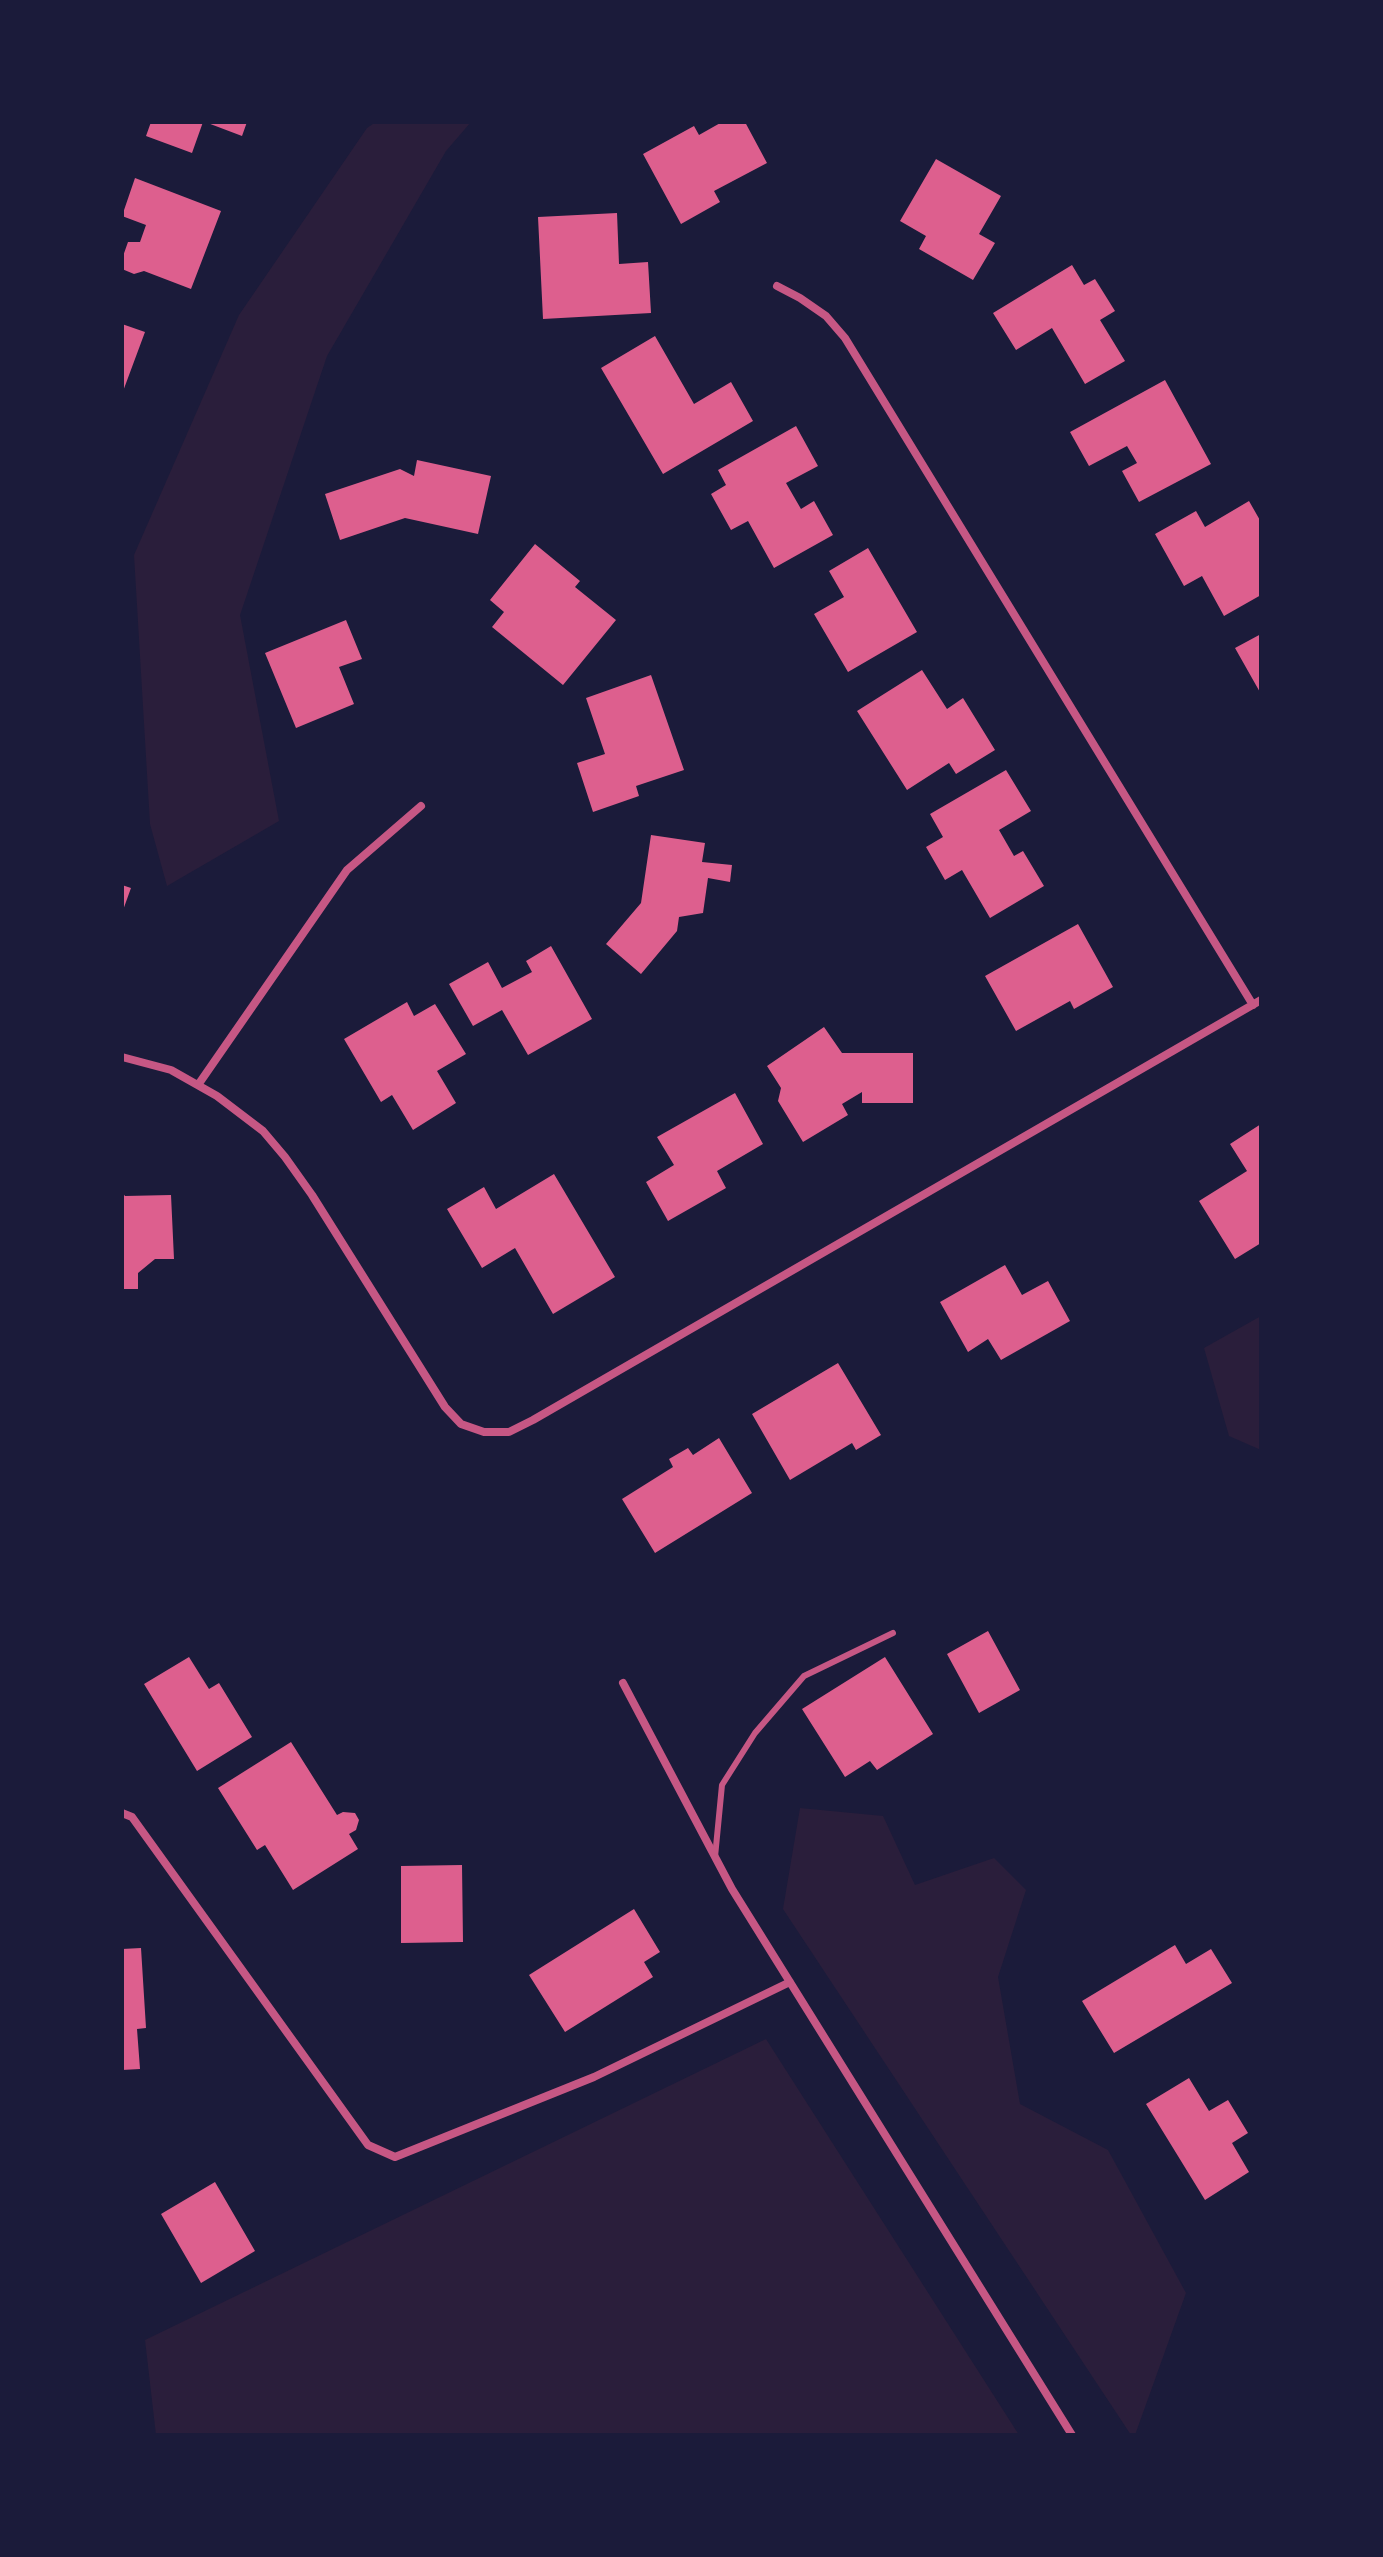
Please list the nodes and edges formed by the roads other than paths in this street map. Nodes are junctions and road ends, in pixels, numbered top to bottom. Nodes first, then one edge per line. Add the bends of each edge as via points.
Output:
1 (777, 286) dead end
2 (421, 806) dead end
3 (1257, 1003) edge
4 (122, 1057) edge
5 (198, 1085) junction
6 (893, 1633) dead end
7 (623, 1683) dead end
8 (122, 1813) edge
9 (715, 1857) junction
10 (790, 1982) junction
11 (1072, 2435) edge

1 - 3 street via 826,316 845,338
2 - 5 street via 347,870
3 - 5 street via 509,1432 484,1432 461,1424 445,1407 285,1157 263,1131
4 - 5 street via 171,1070
6 - 9 lane via 804,1676 755,1733 722,1785
7 - 9 street
8 - 10 street via 132,1817 368,2145 395,2157 594,2077
9 - 10 street
10 - 11 street

